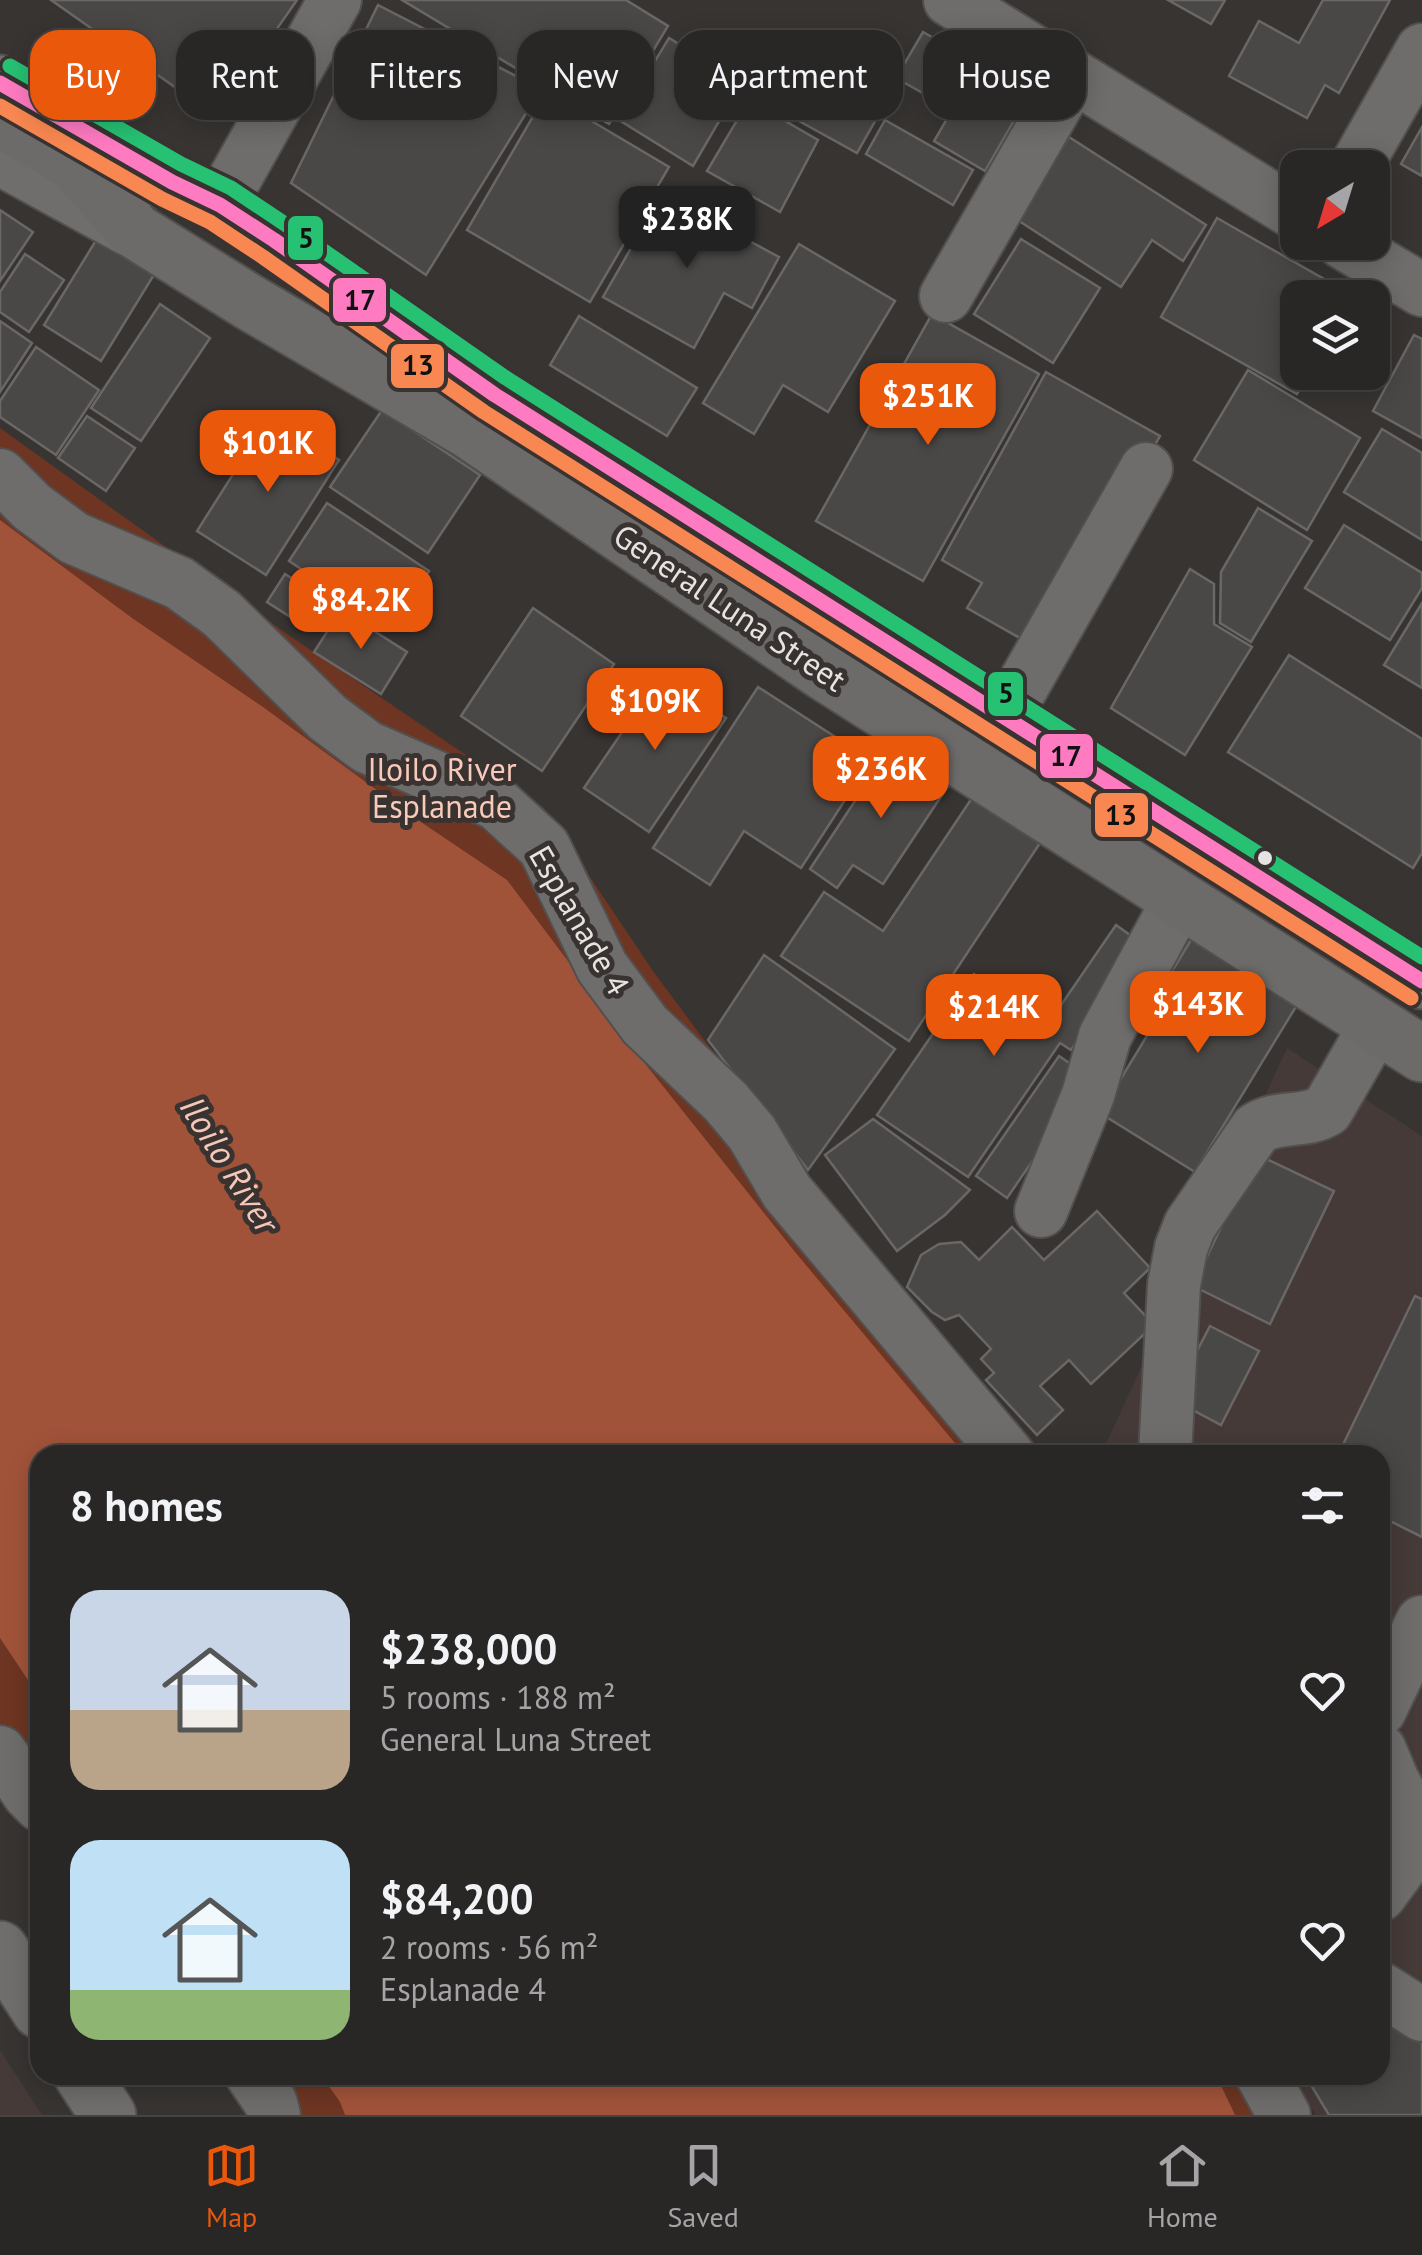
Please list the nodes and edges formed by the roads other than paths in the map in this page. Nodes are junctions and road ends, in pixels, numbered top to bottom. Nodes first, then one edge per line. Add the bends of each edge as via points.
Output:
1 (335, 0) edge
2 (950, 0) edge
3 (998, 30) edge
4 (1422, 50) edge
5 (1086, 85) edge
6 (0, 120) edge
7 (1047, 120) edge
8 (1364, 150) edge
9 (74, 162) junction
10 (196, 194) junction
11 (1280, 204) edge
12 (135, 231) junction
13 (1372, 260) edge
14 (1422, 290) edge
15 (946, 296) dead end
16 (1146, 469) dead end
17 (0, 476) edge
18 (1002, 715) junction
19 (1290, 897) junction
20 (1180, 898) junction
21 (1257, 947) junction
22 (1422, 981) edge
23 (1376, 1025) junction
24 (1422, 1054) edge
25 (1041, 1211) dead end
26 (1000, 1445) edge
27 (1166, 1445) edge
28 (1422, 1622) edge
29 (1390, 1689) edge
30 (0, 1752) edge
31 (1390, 1774) edge
32 (30, 1795) edge
33 (1402, 1877) edge
34 (0, 1949) edge
35 (1390, 1995) edge
36 (30, 1996) edge
37 (1422, 2016) edge
38 (88, 2085) edge
39 (259, 2085) edge
40 (1268, 2085) edge
41 (108, 2115) edge
42 (274, 2115) edge
43 (1284, 2115) edge

1 - 10 street
2 - 3 street
4 - 8 street
5 - 11 street
6 - 9 highway
6 - 10 main road, General Luna Street
6 - 12 main road, General Luna Street
7 - 15 street
9 - 10 highway, General Luna Street
9 - 12 highway, General Luna Street
10 - 18 highway, General Luna Street via 274,240 495,395
12 - 20 highway, General Luna Street via 468,430 825,673
13 - 14 street
16 - 18 street
17 - 26 street, Esplanade 4 via 74,538 179,583 222,614 366,747 497,804 544,847 602,967 645,1025 752,1133 787,1192
18 - 19 highway, General Luna Street
19 - 21 highway
19 - 22 highway, General Luna Street
20 - 21 highway, General Luna Street
20 - 25 street via 1105,1036
21 - 23 highway, General Luna Street
23 - 24 highway, General Luna Street
23 - 27 street via 1327,1110 1256,1130 1190,1225 1174,1285
28 - 29 street
30 - 32 street
31 - 33 street via 1414,1818
34 - 36 main road
35 - 37 street
38 - 41 main road
39 - 42 street
40 - 43 street

